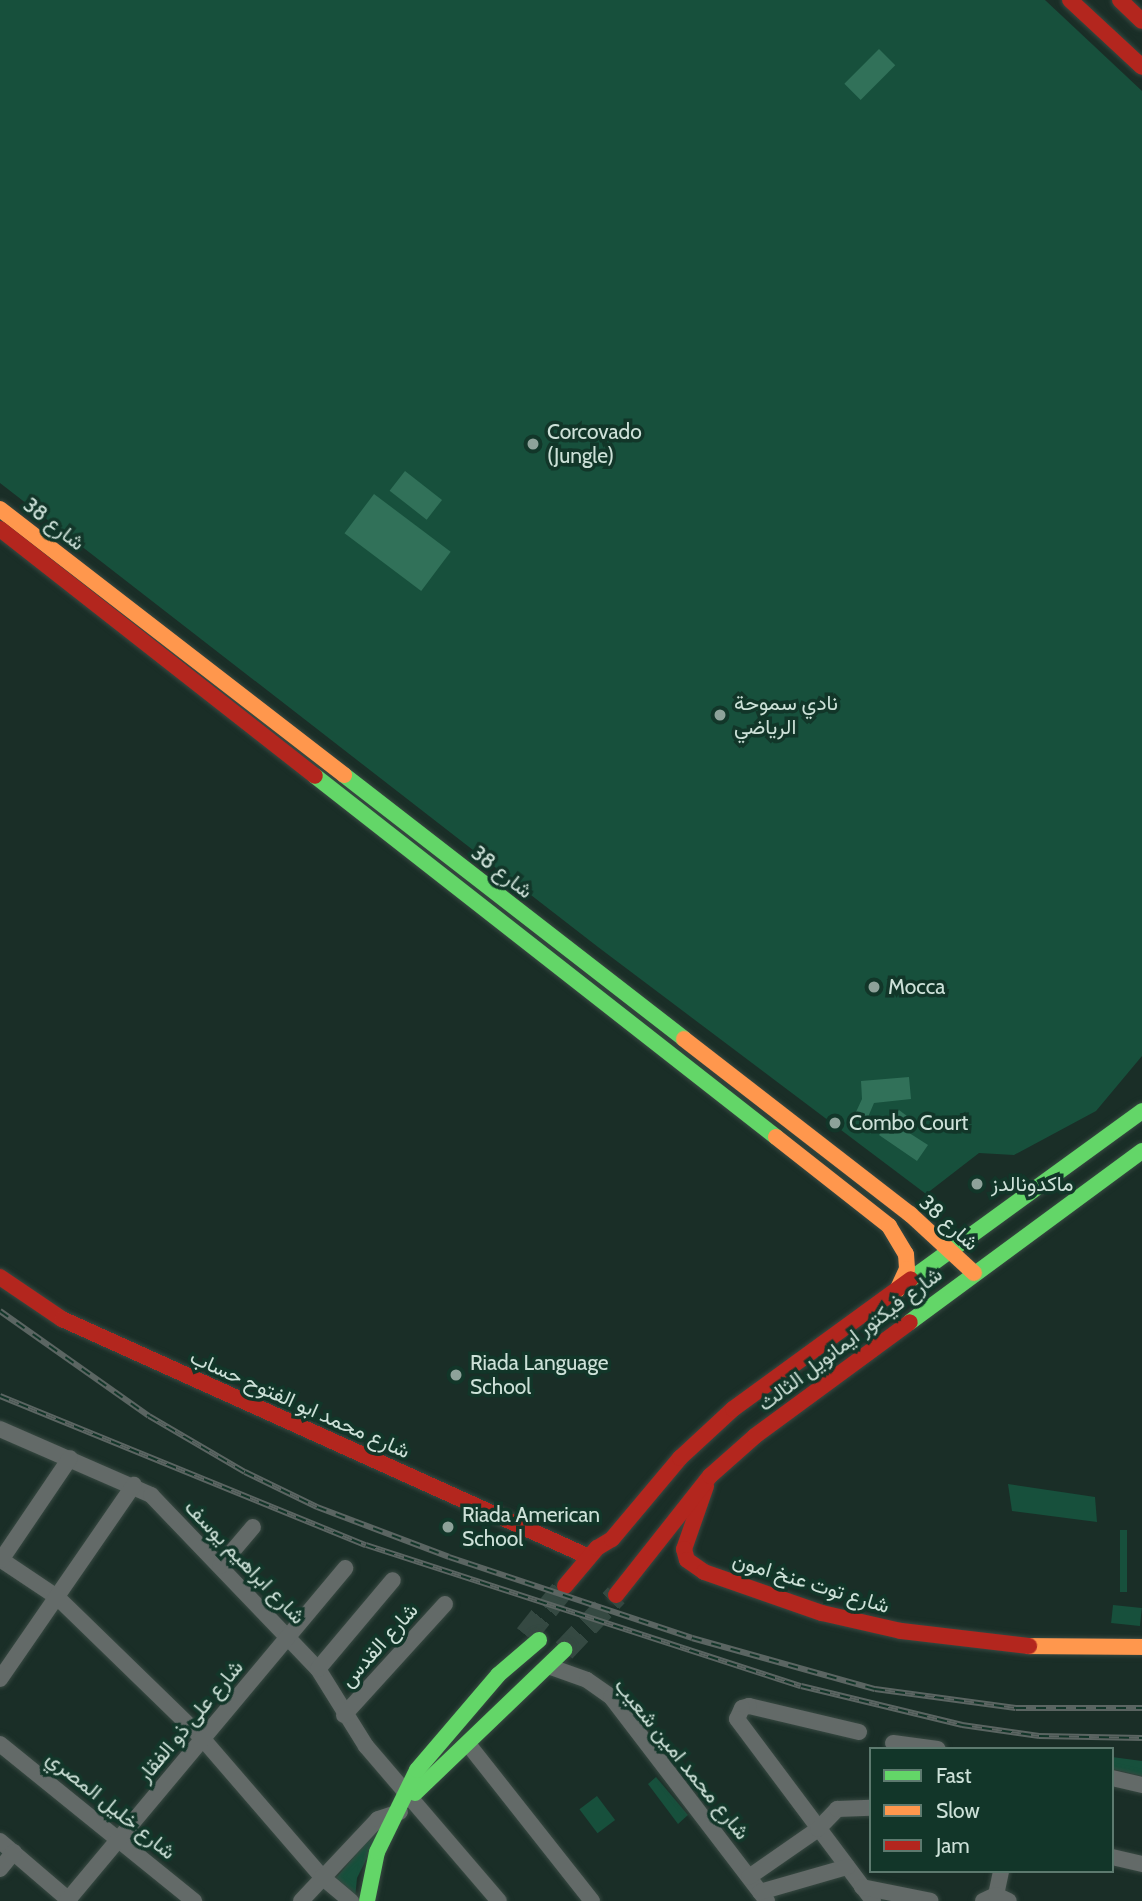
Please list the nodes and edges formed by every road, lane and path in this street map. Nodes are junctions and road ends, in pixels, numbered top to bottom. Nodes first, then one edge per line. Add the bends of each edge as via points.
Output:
1 (1070, 0) edge
2 (1120, 0) edge
3 (1142, 20) edge
4 (1140, 62) edge
5 (0, 509) edge
6 (0, 528) edge
7 (53, 560) junction
8 (1142, 1111) edge
9 (1142, 1151) edge
10 (950, 1250) junction
11 (974, 1273) junction
12 (0, 1277) edge
13 (897, 1290) junction
14 (733, 1409) junction
15 (0, 1429) edge
16 (755, 1436) junction
17 (70, 1458) junction
18 (710, 1476) junction
19 (134, 1485) junction
20 (253, 1528) dead end
21 (612, 1539) junction
22 (589, 1557) junction
23 (1, 1560) edge
24 (220, 1566) junction
25 (345, 1568) dead end
26 (393, 1580) dead end
27 (616, 1595) tunnel mouth
28 (57, 1597) junction
29 (445, 1604) dead end
30 (288, 1637) junction
31 (532, 1638) tunnel mouth
32 (1142, 1647) edge
33 (564, 1650) tunnel mouth
34 (548, 1666) junction
35 (318, 1669) junction
36 (0, 1679) edge
37 (344, 1715) junction
38 (859, 1732) dead end
39 (202, 1738) junction
40 (893, 1743) dead end
41 (0, 1744) edge
42 (468, 1744) junction
43 (923, 1747) edge
44 (1114, 1778) edge
45 (1142, 1785) edge
46 (408, 1794) junction
47 (869, 1808) edge
48 (397, 1811) junction
49 (818, 1829) junction
50 (120, 1837) junction
51 (0, 1842) edge
52 (14, 1852) junction
53 (1114, 1857) edge
54 (1142, 1864) edge
55 (847, 1867) junction
56 (0, 1869) edge
57 (1001, 1873) edge
58 (322, 1877) junction
59 (749, 1877) junction
60 (862, 1887) junction
61 (764, 1897) edge
62 (583, 1898) edge
63 (996, 1899) edge
64 (69, 1900) edge
65 (194, 1901) edge
66 (301, 1901) edge
67 (351, 1901) edge
68 (367, 1901) edge
69 (499, 1901) edge
70 (873, 1901) edge
71 (931, 1901) edge

1 - 4 street
2 - 3 street
5 - 7 street, شارع 38
6 - 7 street, شارع 38
7 - 10 street, شارع 38
7 - 13 street, شارع 38 via 889,1226 902,1244 907,1262
8 - 10 street, شارع فيكتور ايمانويل الثالث
9 - 11 street, شارع فيكتور ايمانويل الثالث
10 - 11 street, شارع 38
10 - 13 street, شارع فيكتور ايمانويل الثالث
11 - 16 street, شارع فيكتور ايمانويل الثالث
12 - 22 street, شارع محمد ابو الفتوح حساب via 62,1320
13 - 14 street, شارع فيكتور ايمانويل الثالث
14 - 16 street
14 - 21 street, شارع فيكتور ايمانويل الثالث via 657,1482
15 - 17 street, شارع ابراهيم يوسف
16 - 18 street, شارع فيكتور ايمانويل الثالث
17 - 19 street, شارع ابراهيم يوسف
17 - 23 street
18 - 27 street, شارع فيكتور ايمانويل الثالث
18 - 32 street, شارع توت عنخ امون via 684,1549 694,1568 704,1572 822,1613 888,1629 1035,1647
19 - 24 street, شارع ابراهيم يوسف via 158,1501
19 - 28 street
20 - 24 street
21 - 22 street, شارع فيكتور ايمانويل الثالث
21 - 22 street, شارع فيكتور ايمانويل الثالث via 606,1559 570,1591
23 - 28 street
24 - 30 street, شارع ابراهيم يوسف
25 - 30 street, شارع على ذو الفقار
26 - 35 street
28 - 36 street
28 - 39 street
29 - 37 street, شارع القدس
30 - 35 street, شارع ابراهيم يوسف
30 - 39 street, شارع على ذو الفقار
31 - 46 street via 498,1675
33 - 34 street
34 - 42 street
34 - 59 street, شارع محمد امين شعيب via 587,1680 611,1697
35 - 37 street, شارع ابراهيم يوسف
37 - 46 street, شارع ابراهيم يوسف
38 - 49 street via 749,1706 738,1715 740,1726
39 - 50 street, شارع على ذو الفقار
39 - 58 street
40 - 43 street
41 - 50 street, شارع خليل المصري
42 - 46 street
42 - 62 street
44 - 45 street
46 - 48 street
46 - 69 street, شارع ابراهيم يوسف
47 - 49 street via 837,1809
48 - 58 street via 377,1819
48 - 68 street via 384,1835
49 - 55 street
49 - 59 street
50 - 64 street, شارع على ذو الفقار
50 - 65 street, شارع خليل المصري
51 - 52 street
52 - 56 street
52 - 64 street
53 - 54 street
55 - 60 street
55 - 61 street
57 - 63 street
58 - 66 street
58 - 67 street
59 - 61 street, شارع محمد امين شعيب
60 - 70 street
60 - 71 street

